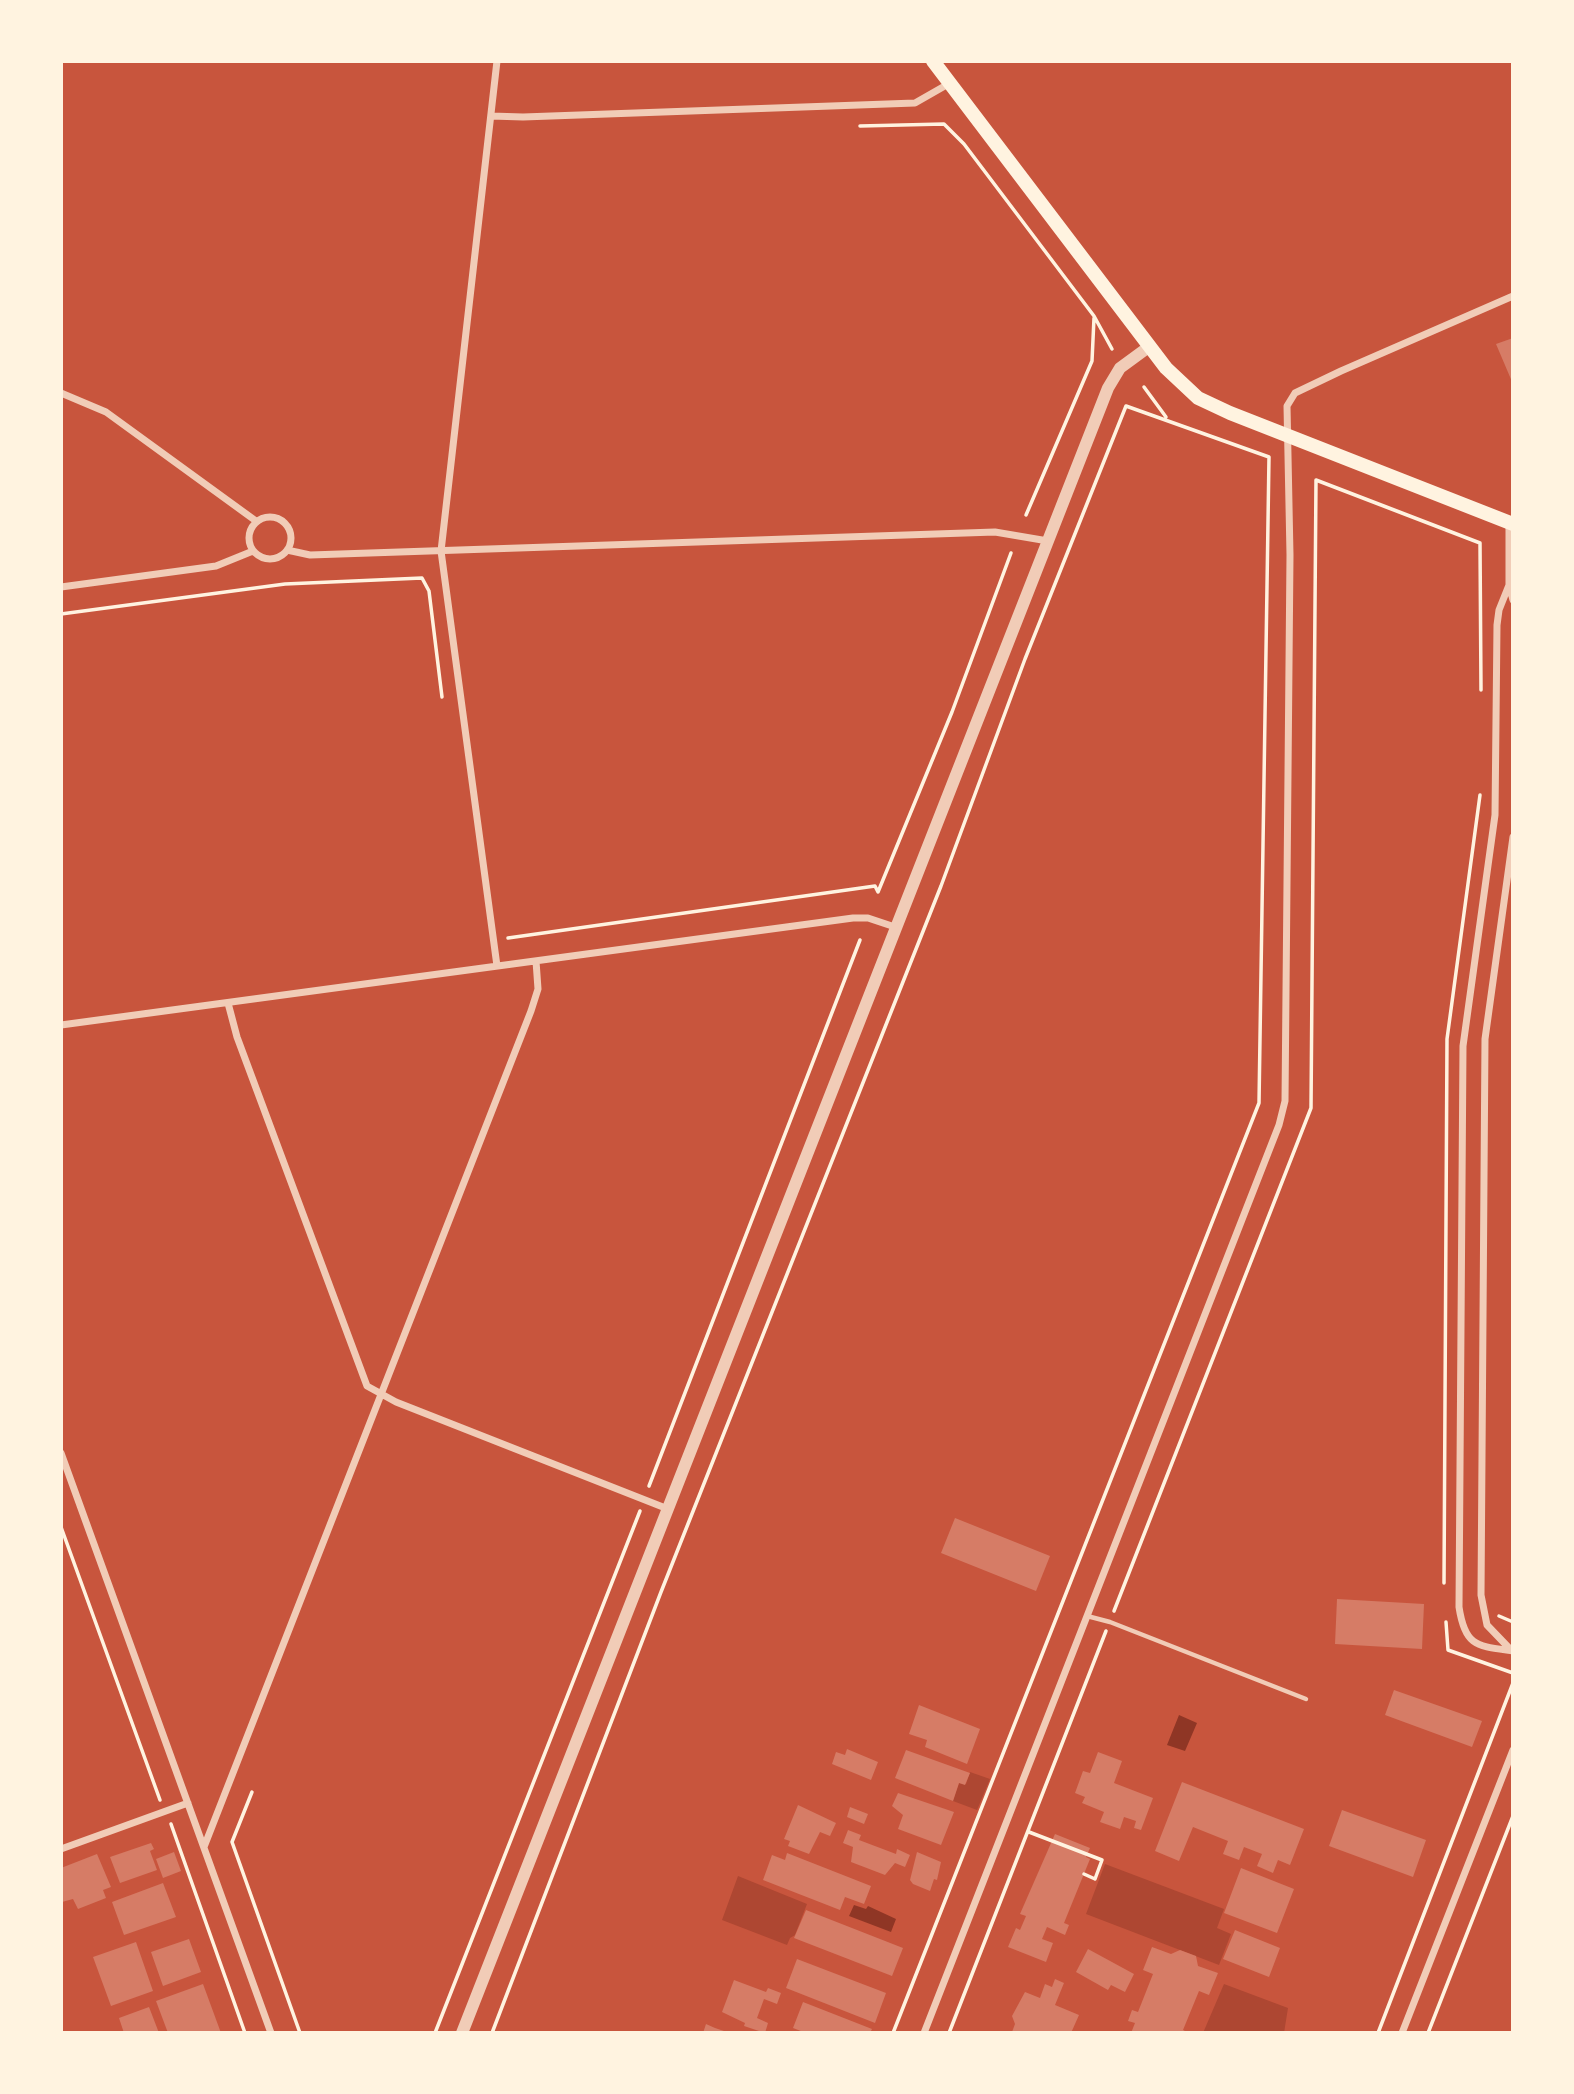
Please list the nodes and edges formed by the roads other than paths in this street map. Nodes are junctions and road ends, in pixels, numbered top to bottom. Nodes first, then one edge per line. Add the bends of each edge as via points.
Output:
1 (496, 61) edge
2 (933, 61) edge
3 (950, 83) junction
4 (491, 116) junction
5 (1513, 296) edge
6 (1150, 346) junction
7 (61, 393) edge
8 (1288, 437) junction
9 (256, 521) junction
10 (1511, 524) edge
11 (1048, 541) junction
12 (287, 550) junction
13 (253, 551) junction
14 (441, 551) junction
15 (1509, 585) junction
16 (61, 587) edge
17 (1513, 600) edge
18 (1513, 837) edge
19 (895, 927) junction
20 (536, 961) junction
21 (496, 966) junction
22 (228, 1003) junction
23 (61, 1025) edge
24 (380, 1396) junction
25 (61, 1453) edge
26 (668, 1508) junction
27 (1086, 1616) junction
28 (1512, 1651) edge
29 (1306, 1699) dead end
30 (1513, 1750) edge
31 (188, 1803) junction
32 (204, 1847) junction
33 (61, 1849) edge
34 (271, 2033) edge
35 (462, 2033) edge
36 (924, 2033) edge
37 (1402, 2033) edge

1 - 4 street
2 - 3 main road
3 - 4 street via 915,103
3 - 6 main road
4 - 14 street
5 - 8 street via 1294,393 1286,415
6 - 8 main road via 1198,398
6 - 11 street via 1112,378
7 - 9 street via 114,417
8 - 10 main road
8 - 27 street via 1285,1101
9 - 12 street via 281,520 291,537
9 - 13 street via 249,532
10 - 15 street
11 - 14 street via 995,532
11 - 19 street
12 - 13 street via 270,559
12 - 14 street via 304,555
13 - 16 street via 216,566
14 - 21 street
15 - 17 street
15 - 28 street via 1497,625 1495,815 1463,1046 1459,1607 1470,1640 1488,1649
18 - 28 street via 1485,1050 1481,1595 1487,1625
19 - 20 street via 853,918
19 - 26 street
20 - 21 street
20 - 24 street via 538,989 531,1012
21 - 22 street
22 - 23 street
22 - 24 street via 362,1378
24 - 26 street
24 - 32 street
25 - 31 street
26 - 35 street
27 - 29 lane
27 - 36 street
30 - 37 street
31 - 32 street
31 - 33 street
32 - 34 street

